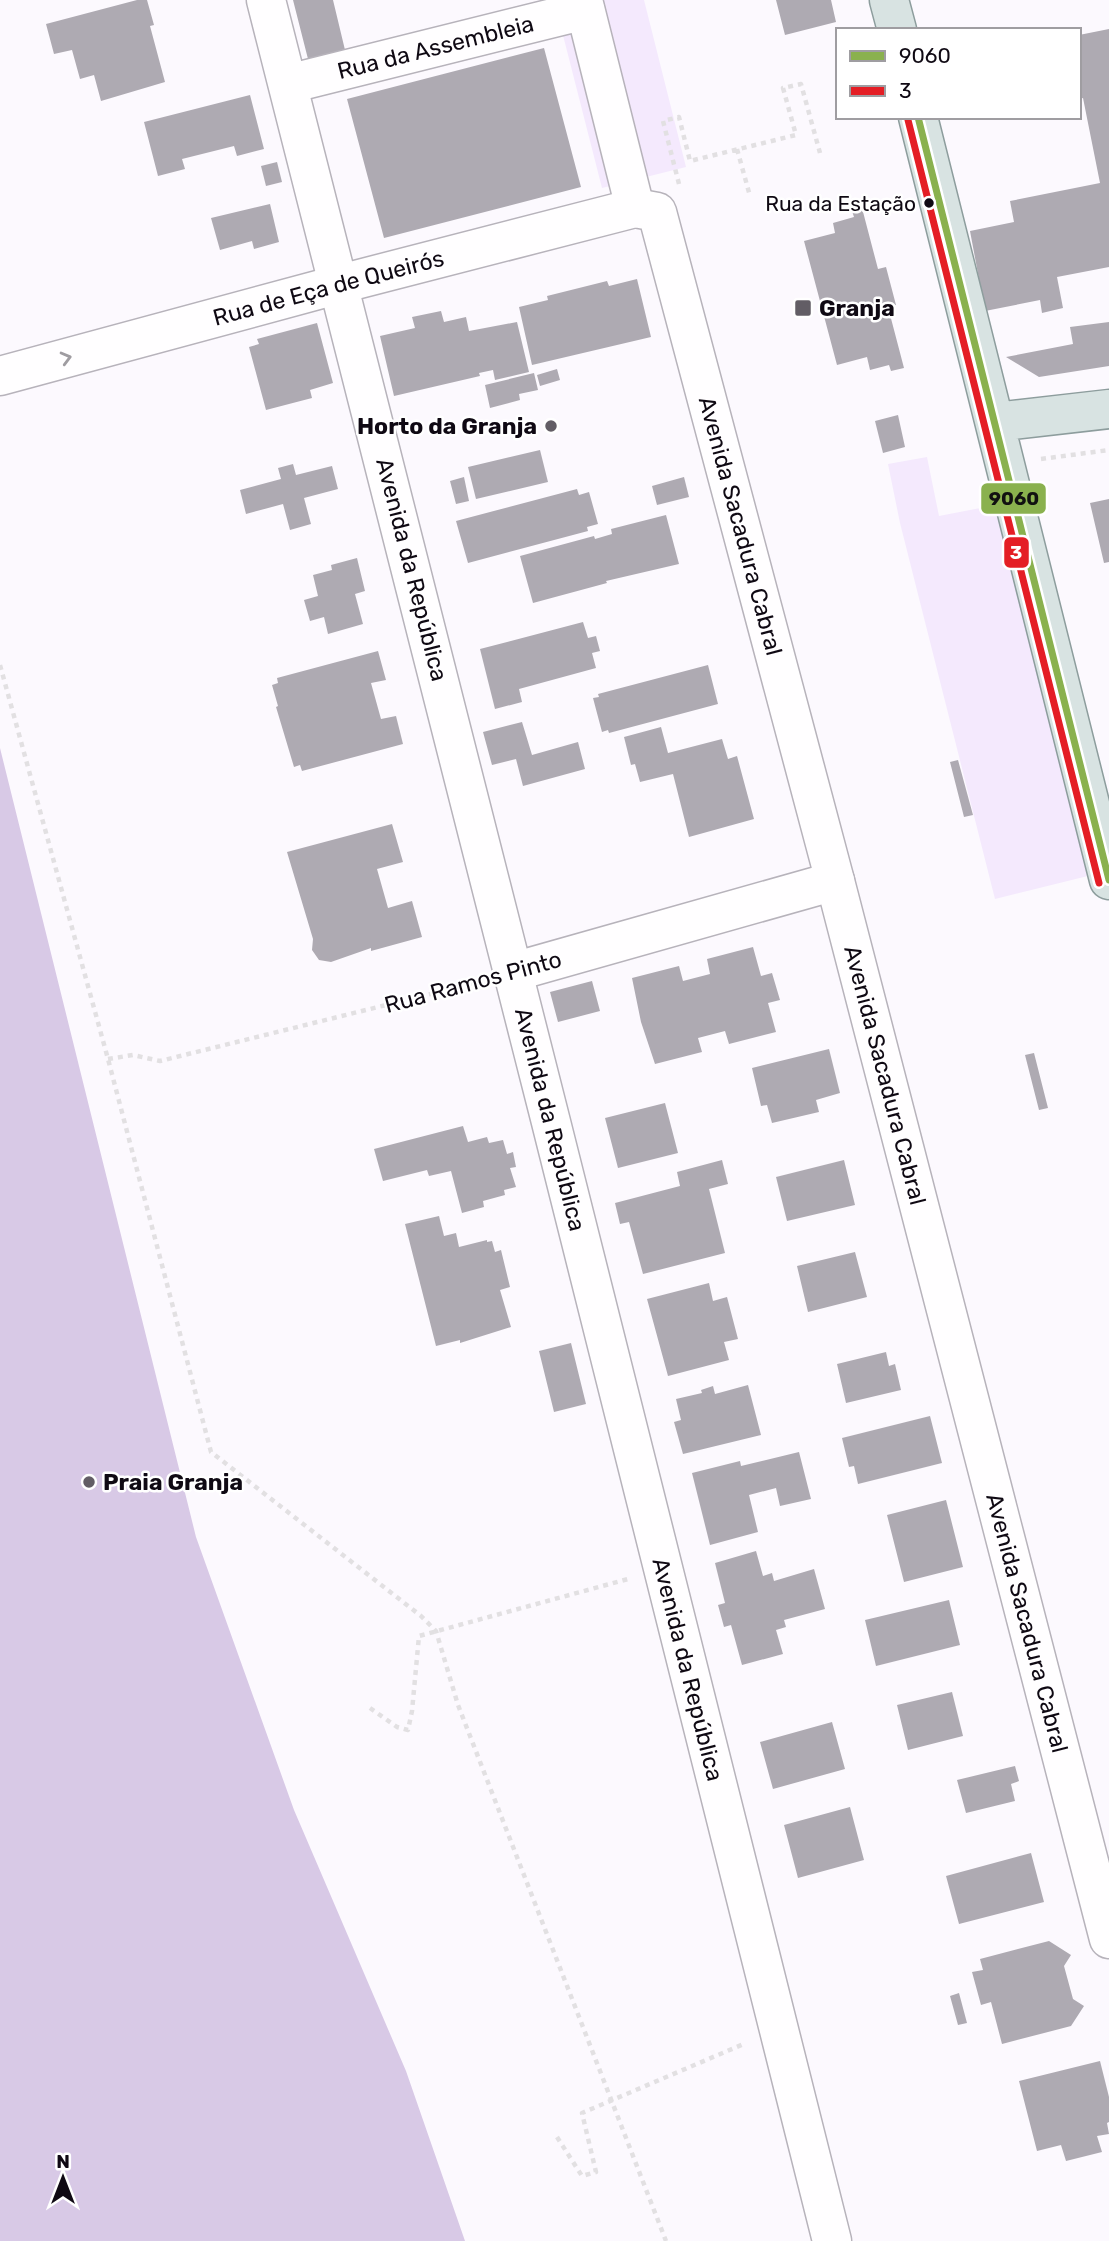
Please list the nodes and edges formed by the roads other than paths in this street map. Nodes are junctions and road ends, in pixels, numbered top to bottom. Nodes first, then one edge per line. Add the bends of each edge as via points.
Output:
1 (266, 0) edge
2 (889, 0) edge
3 (584, 5) edge
4 (896, 28) edge
5 (288, 84) junction
6 (919, 119) edge
7 (657, 202) junction
8 (340, 284) junction
9 (0, 376) edge
10 (1109, 409) edge
11 (995, 422) junction
12 (1109, 880) edge
13 (835, 881) junction
14 (513, 972) junction
15 (1109, 1939) edge
16 (832, 2241) edge

1 - 5 street, Avenida da República
2 - 4 main road
3 - 5 street, Rua da Assembleia
3 - 7 street, Avenida Sacadura Cabral
5 - 8 street, Avenida da República
6 - 11 main road
7 - 8 street, Rua de Eça de Queirós
7 - 13 street, Avenida Sacadura Cabral
9 -> 8 street, Rua de Eça de Queirós
8 - 14 street, Avenida da República
10 - 11 main road
11 - 12 main road
13 - 14 street, Rua Ramos Pinto
13 - 15 street, Avenida Sacadura Cabral
14 - 16 street, Avenida da República

